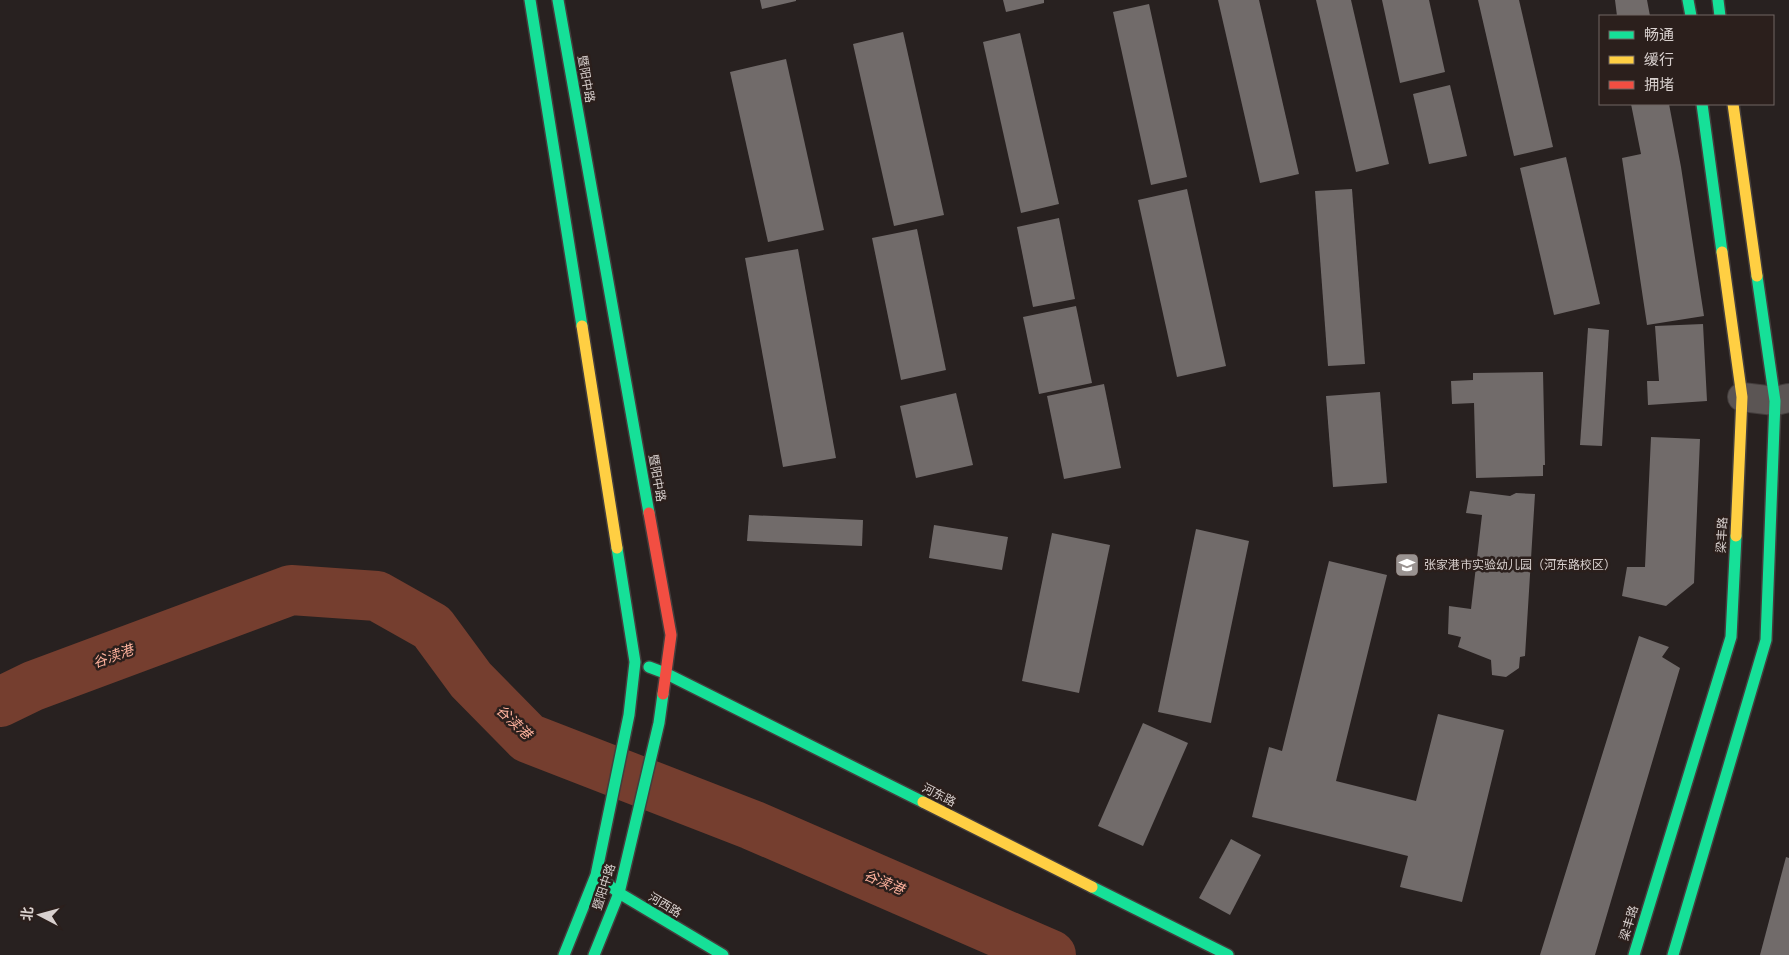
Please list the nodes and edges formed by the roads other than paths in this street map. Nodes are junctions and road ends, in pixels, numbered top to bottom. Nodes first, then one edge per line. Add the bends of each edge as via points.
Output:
1 (530, 0) edge
2 (558, 0) edge
3 (1688, 0) edge
4 (1718, 0) edge
5 (1691, 15) edge
6 (1720, 15) edge
7 (1702, 105) edge
8 (1733, 105) edge
9 (1742, 397) junction
10 (1782, 400) edge
11 (636, 662) junction
12 (665, 673) junction
13 (596, 875) junction
14 (619, 893) junction
15 (564, 955) edge
16 (594, 955) edge
17 (723, 955) edge
18 (1228, 955) edge
19 (1634, 955) edge
20 (1673, 955) edge

1 - 11 street, 暨阳中路
2 - 12 street, 暨阳中路 via 671,635
3 - 5 street
4 - 6 street
7 - 9 street, 梁丰路
8 - 10 street
9 - 10 street
9 - 19 street, 梁丰路 via 1731,637
10 - 20 street via 1766,640
11 - 12 street, 河东路
11 - 13 street, 暨阳中路 via 630,715
12 - 14 street, 暨阳中路 via 659,723
12 - 18 street, 河东路
13 - 14 street, 河西路
13 - 15 street, 暨阳中路
14 - 16 street, 暨阳中路
14 - 17 street, 河西路

